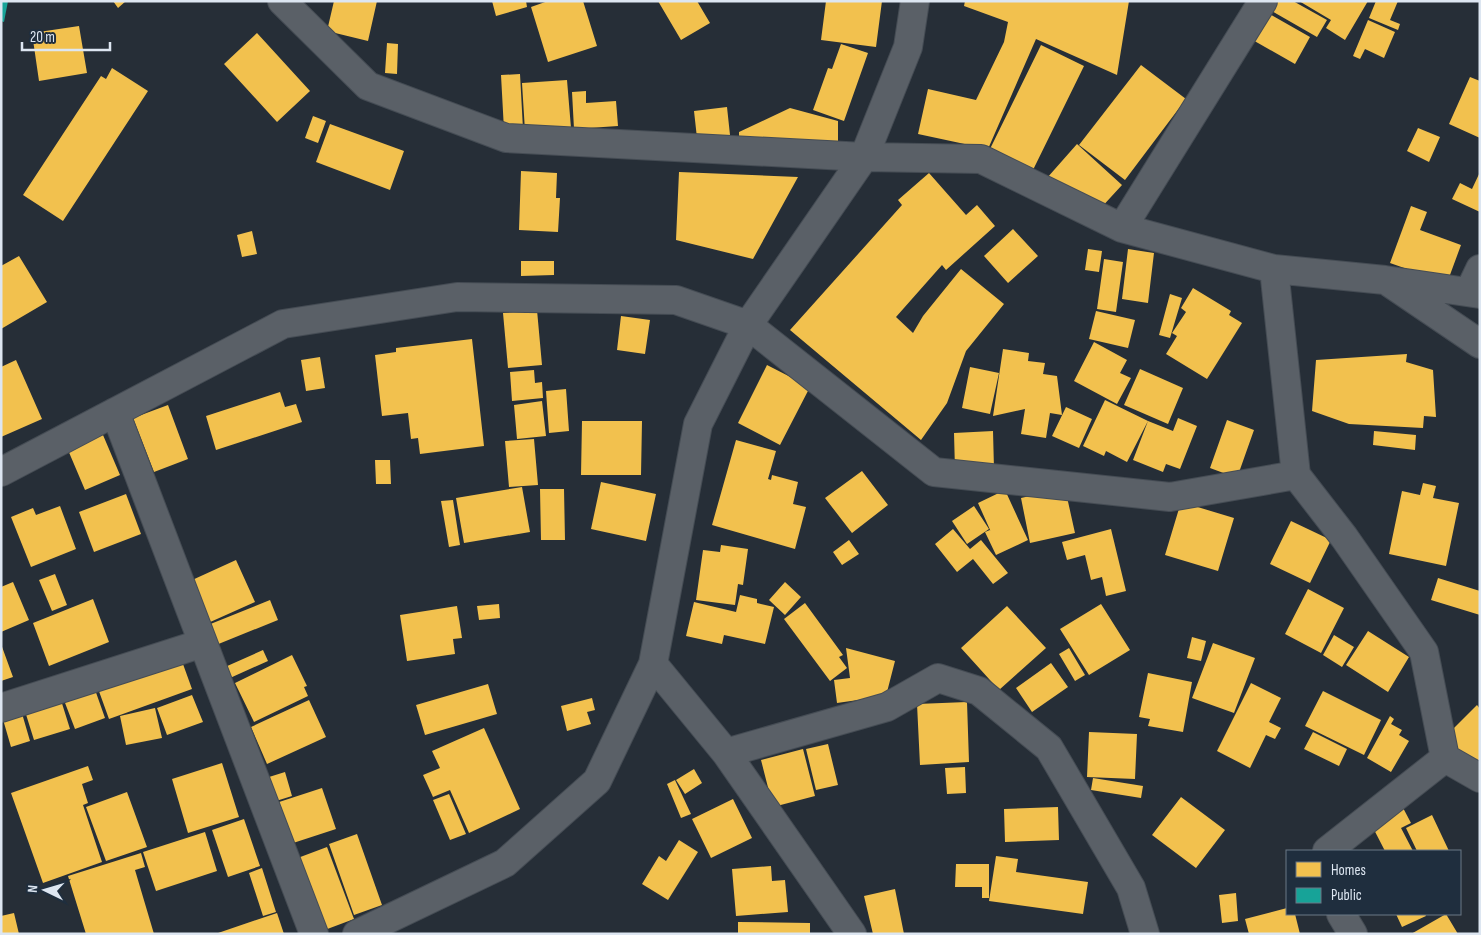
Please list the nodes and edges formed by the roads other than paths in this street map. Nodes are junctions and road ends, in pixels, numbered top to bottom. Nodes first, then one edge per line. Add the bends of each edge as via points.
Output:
1 (282, 1) edge
2 (915, 1) edge
3 (1263, 1) edge
4 (864, 157) junction
5 (1122, 228) junction
6 (1274, 269) junction
7 (1385, 280) junction
8 (1477, 285) edge
9 (748, 325) junction
10 (1480, 344) edge
11 (115, 412) junction
12 (1, 472) edge
13 (1296, 474) junction
14 (203, 643) junction
15 (653, 664) junction
16 (1, 708) edge
17 (726, 753) junction
18 (1446, 758) junction
19 (1480, 778) edge
20 (1328, 850) edge
21 (1342, 915) edge
22 (314, 934) edge
23 (357, 934) edge
24 (852, 934) edge
25 (1144, 934) edge
26 (1353, 934) edge

1 - 4 street via 368,86 506,138
2 - 4 street via 908,47
3 - 5 street
4 - 5 street via 981,159
4 - 9 street
5 - 6 street
6 - 7 street
6 - 13 street
7 - 8 street
7 - 10 street
9 - 11 street via 676,300 457,297 283,324
9 - 13 street via 934,472 1170,497
9 - 15 street via 698,424
11 - 12 street
11 - 14 street
13 - 18 street via 1344,536 1424,652
14 - 16 street
14 - 22 street
15 - 17 street
15 - 23 street via 596,781 505,863
17 - 24 street
17 - 25 street via 887,707 938,678 979,691 1049,748 1131,888
18 - 19 street
18 - 20 street
21 - 26 street

